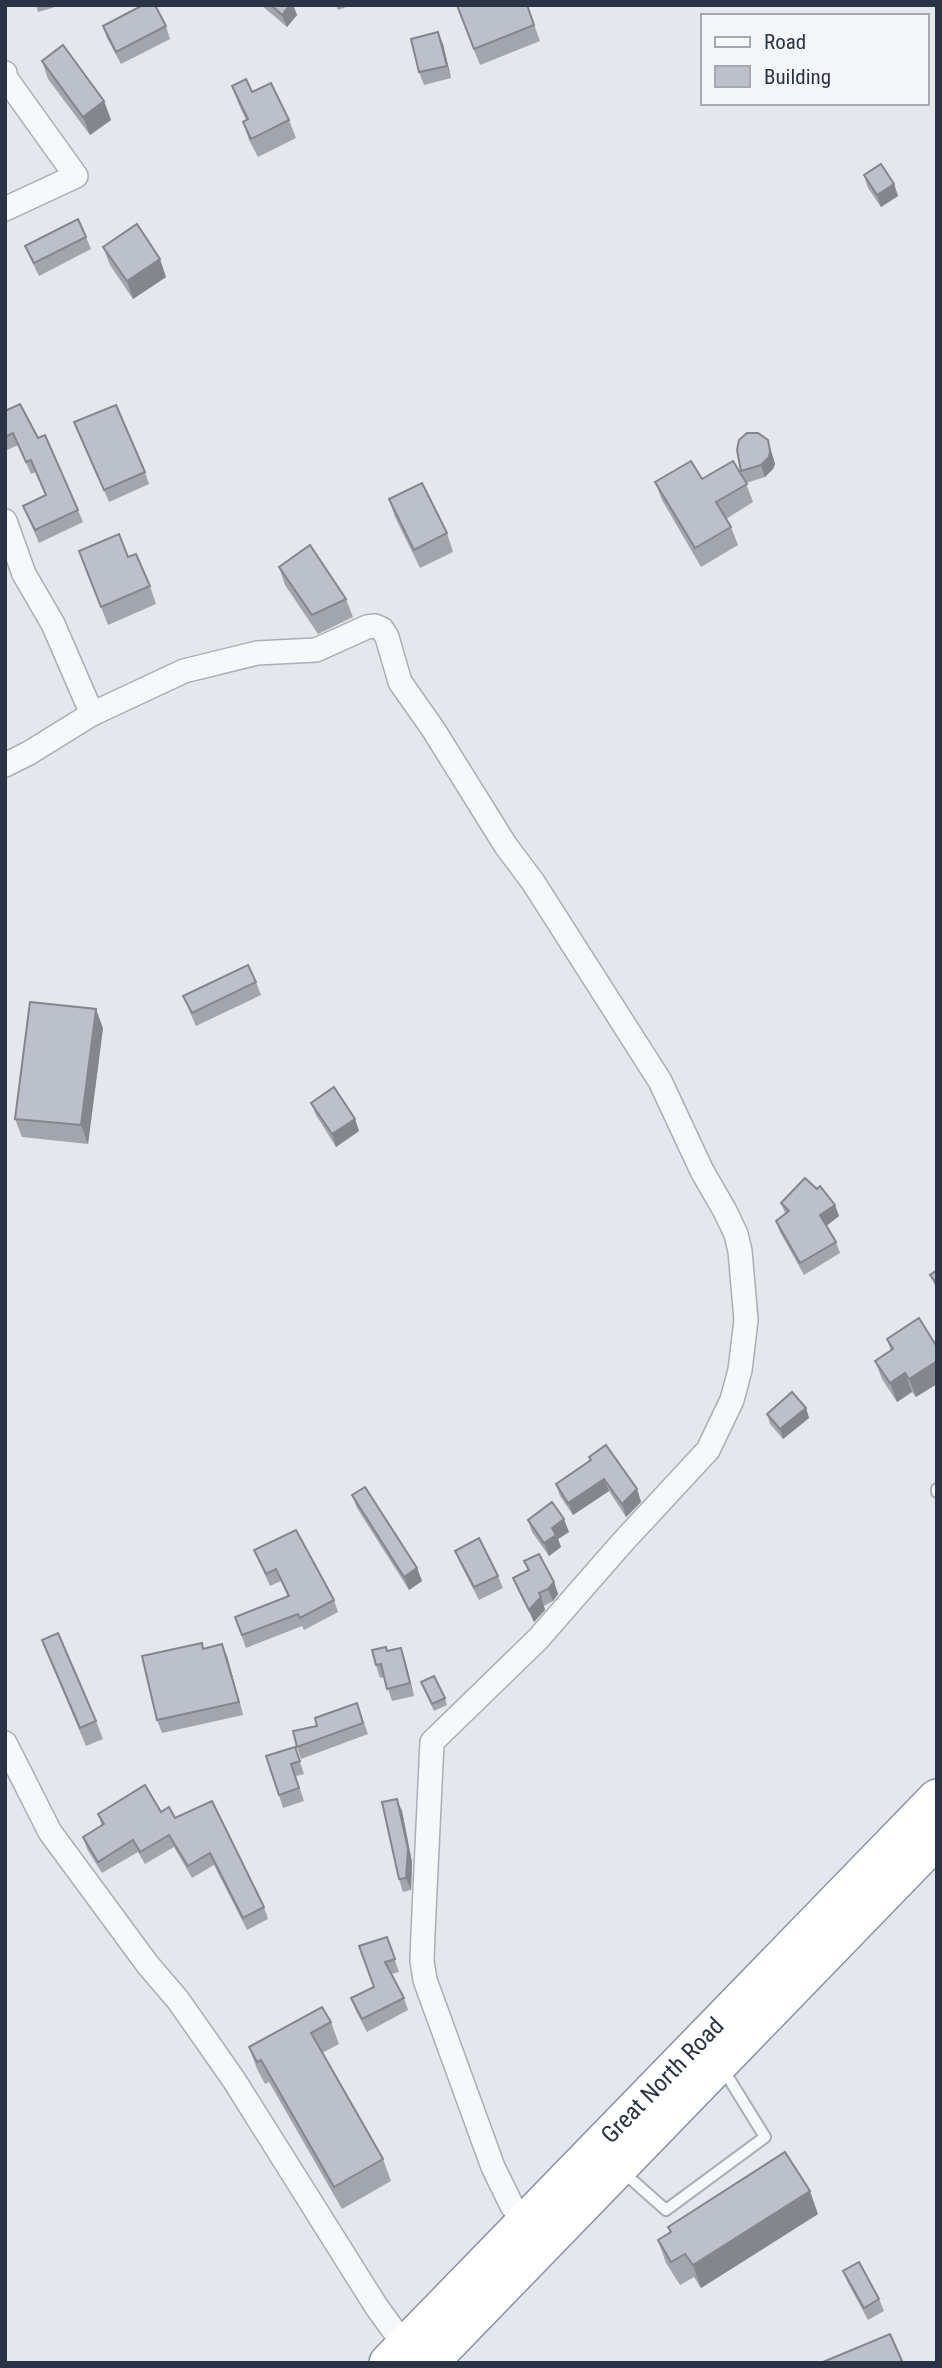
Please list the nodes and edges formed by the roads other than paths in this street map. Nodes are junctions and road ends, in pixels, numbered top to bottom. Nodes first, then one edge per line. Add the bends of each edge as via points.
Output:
1 (5, 73) edge
2 (5, 209) edge
3 (5, 521) edge
4 (92, 715) junction
5 (5, 765) edge
6 (5, 1743) edge
7 (937, 1798) edge
8 (937, 1839) edge
9 (719, 2063) junction
10 (618, 2168) junction
11 (527, 2219) junction
12 (407, 2357) edge

1 - 2 street via 76,176
3 - 4 street via 24,574 53,624
4 - 5 street
4 - 11 street via 184,671 257,653 316,650 367,627 382,629 400,682 660,1081 736,1234 745,1341 732,1400 708,1450 538,1639 432,1742 425,1980 493,2166 512,2206
6 - 12 street via 50,1832 234,2080
7 - 11 highway, Great North Road
8 - 9 highway, Great North Road
9 - 10 highway, Great North Road
9 - 10 lane via 765,2137 666,2210
10 - 12 highway, Great North Road
11 - 12 highway, Great North Road

